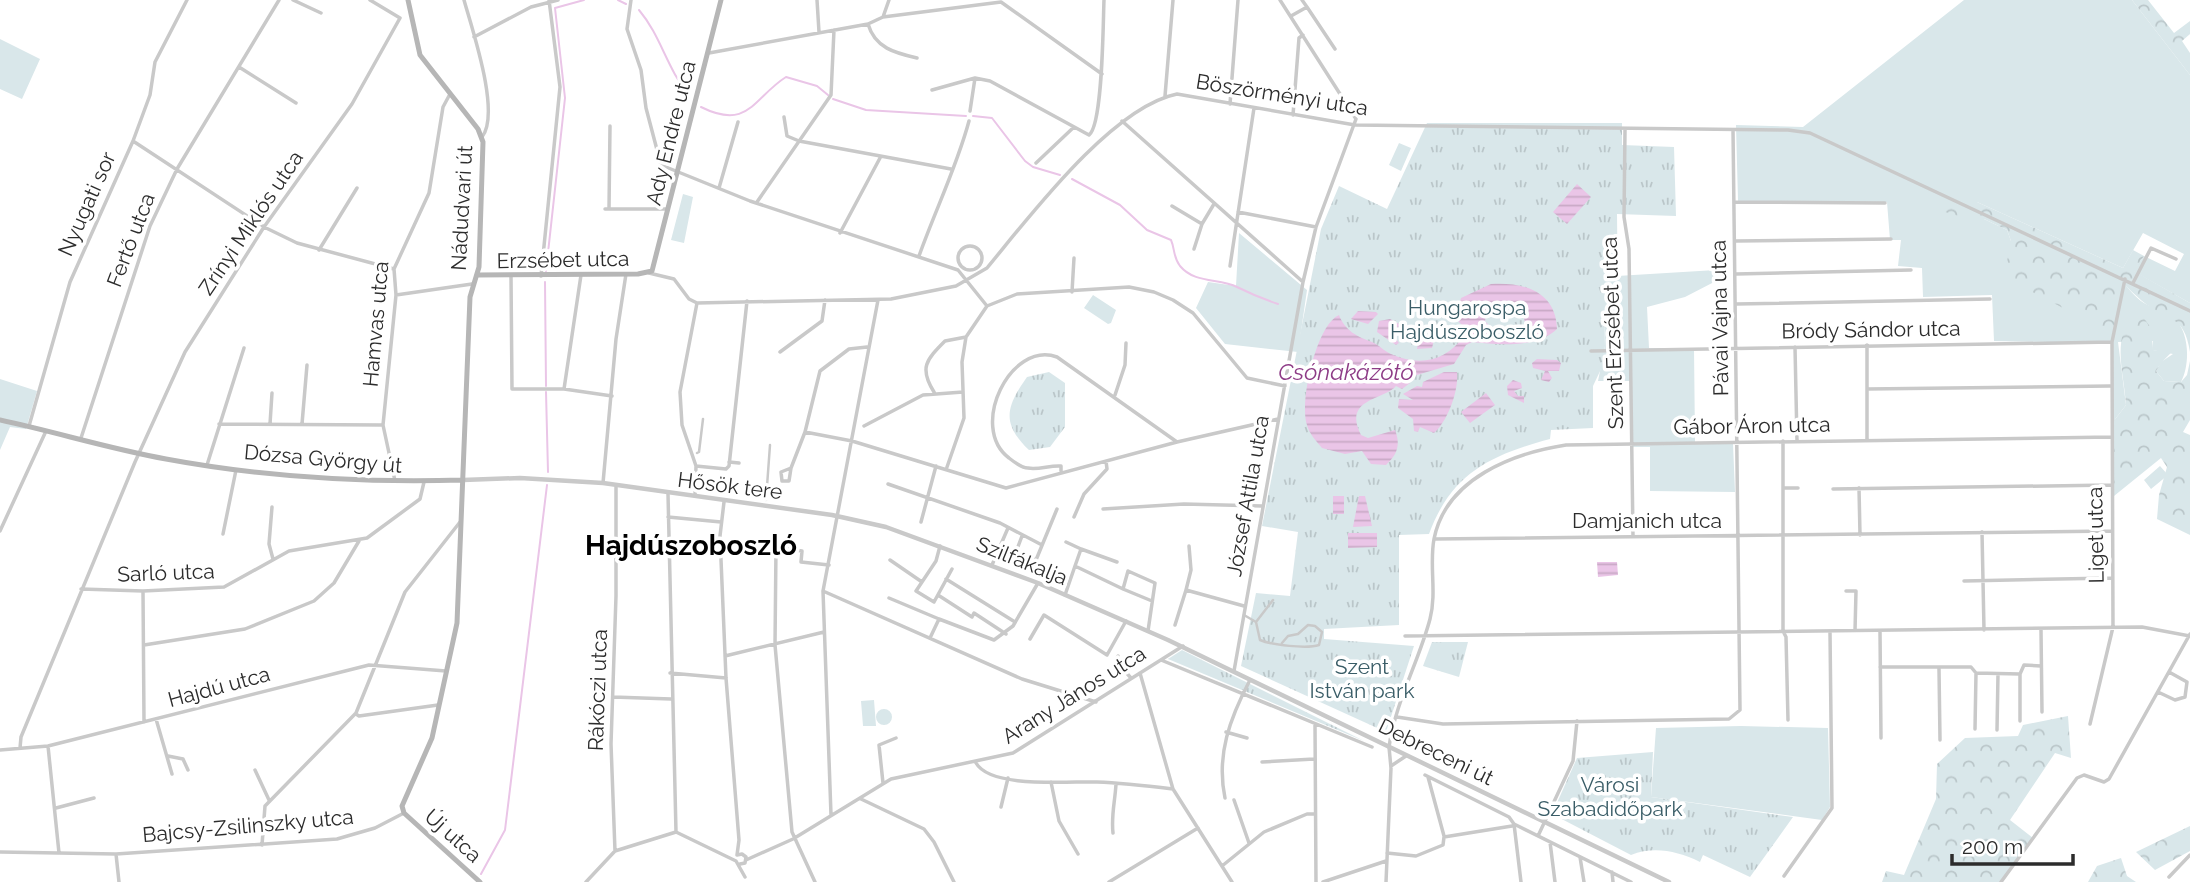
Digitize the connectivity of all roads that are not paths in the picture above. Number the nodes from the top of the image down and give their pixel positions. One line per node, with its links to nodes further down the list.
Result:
1 (187, 0): 56 (street, Nyugati sor)
2 (279, 0): 33 (street, Fertő utca)
3 (293, 0): 20 (street)
4 (370, 0): 24 (street)
5 (408, 0): 22 (main road, Nádudvari út)
6 (464, 0): 29 (street)
7 (558, 0): 17 (street)
8 (631, 0): 62 (street)
9 (721, 0): 31 (main road, Ady Endre utca)
10 (817, 0): 27 (street)
11 (889, 0): 23 (street)
12 (1104, 0): 34 (street)
13 (1173, 0): 38 (street)
14 (1238, 0): 40 (street)
15 (1280, 0): 21 (street)
16 (1302, 0): 19 (street)
17 (549, 1): 29 (street); 94 (street)
18 (1010, 3): 23 (street); 34 (street)
19 (1307, 7): 21 (street); 30 (street)
20 (321, 13)
21 (1291, 16): 28 (street)
22 (411, 17): 24 (street); 37 (main road, Nádudvari út)
23 (883, 17): 25 (street)
24 (400, 18): 74 (street, Zrínyi Miklós utca)
25 (868, 24): 26 (street); 32 (street)
26 (834, 30): 27 (street); 57 (street)
27 (819, 32): 31 (street)
28 (1303, 35): 43 (street); 48 (street)
29 (474, 37): 55 (street)
30 (1335, 49)
31 (707, 53): 62 (main road, Ady Endre utca)
32 (917, 58)
33 (239, 67): 39 (street); 60 (street, Fertő utca)
34 (1102, 74): 51 (street)
35 (975, 78): 36 (street); 42 (street); 50 (street)
36 (932, 90)
37 (450, 94): 55 (main road, Nádudvari út); 86 (street, Hamvas utca)
38 (1165, 96): 40 (street, Böszörményi utca); 46 (street, Böszörményi utca)
39 (296, 103)
40 (1230, 104): 41 (street, Böszörményi utca)
41 (1254, 108): 43 (street, Böszörményi utca); 71 (street)
42 (971, 111)
43 (1293, 114): 48 (street, Böszörményi utca)
44 (784, 117): 57 (street)
45 (969, 121): 61 (street)
46 (1122, 121): 54 (street, Böszörményi utca); 68 (street)
47 (738, 122): 64 (street)
48 (1355, 125): 52 (street, Böszörményi utca); 75 (street, József Attila utca)
49 (610, 126): 70 (street)
50 (1074, 127): 51 (street); 59 (street)
51 (1096, 127): 54 (street)
52 (1625, 130): 53 (street, Böszörményi utca); 118 (street, Szent Erzsébet utca)
53 (1733, 130): 66 (street, Pávai Vajna utca); 95 (street, Böszörményi utca)
54 (1106, 133): 96 (street, Böszörményi utca)
55 (482, 137): 91 (main road, Nádudvari út)
56 (133, 141): 60 (street); 138 (street, Nyugati sor)
57 (799, 141): 58 (street); 65 (street)
58 (880, 158): 61 (street); 76 (street)
59 (1036, 163)
60 (177, 169): 74 (street); 143 (street, Fertő utca)
61 (951, 169): 81 (street)
62 (676, 172): 64 (street); 70 (main road, Ady Endre utca)
63 (357, 188): 80 (street)
64 (719, 188): 65 (street)
65 (757, 202): 76 (street)
66 (1734, 202): 67 (street); 78 (street, Pávai Vajna utca)
67 (1885, 203)
68 (1214, 204): 72 (street); 73 (street)
69 (1172, 205): 72 (street)
70 (668, 209): 88 (main road, Ady Endre utca)
71 (1238, 212): 73 (street); 75 (street)
72 (1202, 224): 79 (street)
73 (1236, 224): 84 (street); 97 (street)
74 (264, 227): 80 (street); 152 (street, Zrínyi Miklós utca)
75 (1316, 227): 97 (street, József Attila utca)
76 (840, 233): 81 (street)
77 (1891, 239): 78 (street)
78 (1735, 241): 90 (street, Pávai Vajna utca)
79 (1194, 249)
80 (319, 250): 86 (street)
81 (919, 256): 85 (street)
82 (1074, 258): 100 (street)
83 (2176, 259): 98 (street)
84 (1230, 266)
85 (959, 268): 85 (street); 96 (street)
86 (394, 269): 101 (street, Hamvas utca)
87 (1911, 270): 90 (street)
88 (649, 273): 89 (main road, Erzsébet utca); 106 (street)
89 (626, 274): 92 (main road, Erzsébet utca); 130 (street)
90 (1735, 274): 107 (street, Pávai Vajna utca)
91 (477, 275): 93 (main road, Erzsébet utca); 99 (main road, Nádudvari út)
92 (581, 275): 94 (main road, Erzsébet utca); 124 (street)
93 (511, 276): 94 (main road, Erzsébet utca); 124 (street)
94 (541, 276)
95 (2125, 279): 98 (street, Böszörményi utca); 111 (street, Liget utca)
96 (968, 281): 104 (street); 108 (street)
97 (1303, 282): 122 (street, József Attila utca)
98 (2133, 283): 109 (street, Böszörményi utca)
99 (472, 284): 101 (street); 164 (main road, Nádudvari út)
100 (1072, 292): 108 (street); 122 (street)
101 (396, 295): 137 (street, Hamvas utca)
102 (1990, 299): 107 (street)
103 (825, 300): 104 (street); 105 (street); 120 (street)
104 (878, 300): 114 (street)
105 (747, 301): 106 (street); 154 (street)
106 (698, 303): 158 (street)
107 (1736, 304): 115 (street, Pávai Vajna utca)
108 (987, 306): 110 (street)
109 (2190, 311)
110 (966, 337): 126 (street); 127 (street)
111 (2112, 342): 113 (street, Bródy Sándor utca); 123 (street, Liget utca)
112 (1126, 344): 129 (street)
113 (1867, 345): 116 (street, Bródy Sándor utca); 125 (street)
114 (867, 347): 141 (street); 145 (street)
115 (1738, 347): 116 (street, Bródy Sándor utca); 118 (street, Bródy Sándor utca); 149 (street, Pávai Vajna utca)
116 (1795, 347): 147 (street)
117 (244, 348): 134 (street)
118 (1631, 348): 119 (street, Bródy Sándor utca); 150 (street, Szent Erzsébet utca)
119 (1591, 351)
120 (780, 352)
121 (307, 365): 136 (street)
122 (1285, 386): 132 (street, József Attila utca)
123 (2110, 386): 125 (street); 142 (street, Liget utca)
124 (564, 389): 130 (street)
125 (1867, 389): 144 (street)
126 (964, 391): 127 (street); 160 (street)
127 (934, 392): 139 (street)
128 (272, 393): 135 (street)
129 (1115, 395): 148 (street); 163 (street)
130 (611, 396): 167 (street)
131 (703, 419): 153 (street)
132 (1279, 419): 148 (street); 180 (street, József Attila utca)
133 (0, 421): 138 (main road, Dózsa György út)
134 (219, 424): 135 (street); 157 (street)
135 (270, 424): 136 (street)
136 (302, 424): 137 (street)
137 (383, 425): 166 (street, Hamvas utca)
138 (29, 426): 140 (main road, Dózsa György út)
139 (864, 426)
140 (47, 430): 143 (main road, Dózsa György út); 191 (street)
141 (805, 432): 145 (street); 162 (street)
142 (2111, 437): 144 (street, Gábor Áron utca); 169 (street, Liget utca)
143 (81, 438): 152 (main road, Dózsa György út)
144 (1867, 439): 147 (street, Gábor Áron utca)
145 (852, 441): 159 (street); 184 (street)
146 (1783, 441): 147 (street, Gábor Áron utca); 149 (street, Gábor Áron utca); 171 (street)
147 (1797, 441)
148 (1177, 442): 155 (street)
149 (1738, 442): 150 (street, Gábor Áron utca); 199 (street, Pávai Vajna utca)
150 (1633, 443): 197 (street, Szent Erzsébet utca); 200 (street, Gábor Áron utca)
151 (770, 445): 178 (street)
152 (141, 453): 157 (main road, Dózsa György út); 222 (street, Zrínyi Miklós utca)
153 (697, 453)
154 (729, 461): 156 (street); 158 (street)
155 (1107, 461): 163 (street); 186 (street)
156 (739, 463)
157 (207, 465): 161 (main road, Dózsa György út)
158 (696, 466): 177 (street)
159 (936, 466): 160 (street); 176 (street)
160 (947, 467): 163 (street)
161 (236, 468): 166 (main road, Dózsa György út); 194 (street)
162 (791, 468)
163 (1061, 471)
164 (463, 480): 165 (main road, Dózsa György út); 167 (street, Dózsa György út); 187 (main road)
165 (424, 482): 166 (main road, Dózsa György út); 201 (street, Sarló utca)
166 (396, 483)
167 (603, 483): 170 (street, Dózsa György út)
168 (888, 484): 176 (street)
169 (2111, 485): 173 (street); 192 (street, Liget utca)
170 (617, 487): 175 (street, Hősök tere); 283 (street, Rákóczi utca)
171 (1783, 488): 172 (street); 198 (street)
172 (1798, 488)
173 (1859, 488): 174 (street); 195 (street)
174 (1833, 489)
175 (668, 494): 177 (street, Hősök tere); 185 (street)
176 (927, 496): 189 (street); 190 (street)
177 (695, 498): 179 (street, Hősök tere)
178 (766, 500)
179 (724, 502): 184 (street, Hősök tere); 188 (street)
180 (1262, 506): 183 (street); 233 (street, József Attila utca)
181 (272, 507): 209 (street)
182 (1057, 509): 204 (street)
183 (1103, 509)
184 (839, 516): 205 (street, Szilfákalja); 212 (street)
185 (668, 517): 188 (street, Hősök tere); 273 (street)
186 (1074, 517)
187 (460, 522): 266 (street); 270 (main road)
188 (721, 522): 263 (street)
189 (921, 522)
190 (1008, 528): 196 (street); 213 (street)
191 (0, 531)
192 (2112, 531): 193 (street, Damjanich utca); 216 (street, Liget utca)
193 (1982, 532): 195 (street, Damjanich utca); 218 (street)
194 (223, 534)
195 (1860, 535): 198 (street, Damjanich utca)
196 (1022, 536): 204 (street); 204 (street)
197 (1633, 536): 199 (street, Damjanich utca); 200 (street, Damjanich utca)
198 (1783, 536): 199 (street, Damjanich utca); 244 (street)
199 (1738, 537): 247 (street, Pávai Vajna utca)
200 (1434, 539): 254 (street)
201 (359, 541): 209 (street, Sarló utca); 258 (street)
202 (1066, 542): 208 (street)
203 (754, 544): 207 (street)
204 (1042, 545)
205 (940, 546): 213 (street, Szilfákalja); 220 (street)
206 (1189, 546): 225 (street)
207 (776, 547): 212 (street); 259 (street)
208 (1081, 549): 211 (street); 214 (street)
209 (273, 559): 226 (street, Sarló utca)
210 (890, 560): 220 (street)
211 (1117, 562)
212 (829, 565): 224 (street)
213 (992, 565): 221 (street, Szilfákalja)
214 (1075, 566): 223 (street); 229 (street)
215 (953, 569): 217 (street)
216 (2112, 578): 218 (street); 240 (street, Liget utca)
217 (946, 579): 228 (street); 237 (street)
218 (1982, 580): 219 (street); 241 (street)
219 (1964, 581)
220 (922, 582): 228 (street)
221 (1038, 583): 229 (street, Szilfákalja); 237 (street)
222 (82, 589): 226 (street, Sarló utca); 309 (street, Zrínyi Miklós utca)
223 (1123, 589): 232 (street); 232 (street)
224 (823, 590): 246 (street); 255 (street)
225 (1186, 590): 233 (street); 239 (street)
226 (143, 591): 258 (street)
227 (1846, 591): 249 (street)
228 (938, 595): 250 (street)
229 (1065, 595): 236 (street, Szilfákalja)
230 (889, 598): 235 (street)
231 (1273, 600): 238 (street)
232 (1152, 601): 243 (street)
233 (1244, 606): 234 (street, József Attila utca)
234 (1243, 615): 238 (street); 271 (street, József Attila utca)
235 (939, 619): 250 (street); 255 (street)
236 (1126, 621): 243 (street, Szilfákalja); 256 (street)
237 (1015, 622): 250 (street)
238 (1256, 622): 257 (street)
239 (1175, 625)
240 (2113, 627): 242 (street); 252 (street); 296 (street, Liget utca)
241 (1984, 630): 242 (street); 245 (street)
242 (2041, 630): 267 (street)
243 (1147, 631): 261 (street, Szilfákalja)
244 (1783, 631): 247 (street); 248 (street); 292 (street)
245 (1880, 631): 249 (street); 268 (street)
246 (824, 632): 259 (street); 334 (street)
247 (1740, 632): 254 (street); 291 (street, Pávai Vajna utca)
248 (1830, 632): 249 (street); 358 (street)
249 (1855, 632)
250 (1006, 634)
251 (1298, 634): 257 (street); 260 (street); 260 (street)
252 (2190, 635): 272 (street)
253 (1405, 636): 254 (street)
254 (1425, 637): 289 (street)
255 (930, 638): 285 (street)
256 (1030, 639)
257 (1282, 643): 260 (street)
258 (144, 645): 293 (street)
259 (775, 645): 263 (street); 342 (street)
260 (1301, 645)
261 (1183, 646): 262 (street, Szilfákalja); 265 (street, Arany János utca)
262 (1189, 650): 271 (street, Debreceni út)
263 (725, 656): 278 (street)
264 (1118, 656): 279 (street)
265 (1161, 660): 274 (street, Arany János utca); 282 (street)
266 (376, 664): 270 (street, Hajdú utca); 288 (street); 290 (street, Hajdú utca)
267 (2041, 666): 277 (street); 287 (street)
268 (1881, 667): 269 (street); 303 (street)
269 (1939, 668): 275 (street); 304 (street)
270 (447, 671): 286 (main road)
271 (1234, 671): 280 (street, Debreceni út)
272 (2169, 672): 281 (street); 281 (street)
273 (670, 673): 278 (street); 284 (street)
274 (1140, 673): 279 (street, Arany János utca); 324 (street)
275 (1976, 673): 276 (street); 297 (street)
276 (1998, 674): 277 (street); 298 (street)
277 (2020, 674): 294 (street)
278 (726, 678): 354 (street)
279 (1131, 678): 285 (street, Arany János utca)
280 (1250, 679): 282 (street); 305 (street, Debreceni út)
281 (2158, 692): 377 (street)
282 (1242, 695): 295 (street); 299 (street)
283 (612, 697): 284 (street); 346 (street, Rákóczi utca)
284 (671, 699): 338 (street)
285 (1096, 702): 315 (street, Arany János utca)
286 (440, 705): 288 (street); 332 (main road)
287 (2042, 712)
288 (356, 713): 328 (street)
289 (1397, 717): 291 (street); 300 (street)
290 (156, 719): 293 (street, Hajdú utca); 312 (street)
291 (1577, 720): 335 (street)
292 (1788, 720)
293 (144, 722): 306 (street, Hajdú utca)
294 (2020, 722)
295 (1315, 724): 307 (street); 313 (street)
296 (2090, 724)
297 (1975, 729)
298 (1997, 730)
299 (1226, 732): 302 (street); 326 (street)
300 (1391, 733): 305 (street); 308 (street)
301 (896, 738): 322 (street)
302 (1247, 738)
303 (1881, 738)
304 (1940, 740)
305 (1377, 741): 308 (street, Debreceni út)
306 (48, 746): 309 (street, Hajdú utca); 331 (street)
307 (1372, 747)
308 (1389, 747): 311 (street, Debreceni út); 316 (street)
309 (20, 748): 310 (street, Hajdú utca)
310 (0, 750)
311 (1406, 756): 316 (street); 335 (street, Debreceni út)
312 (167, 757): 317 (street); 319 (street)
313 (1314, 759): 314 (street); 333 (street)
314 (1262, 762)
315 (976, 763): 320 (street); 322 (street, Arany János utca)
316 (1391, 768): 349 (street)
317 (188, 770)
318 (255, 770): 328 (street)
319 (172, 774)
320 (1008, 778): 321 (street); 330 (street)
321 (1051, 782): 323 (street); 351 (street)
322 (883, 783): 327 (street, Arany János utca)
323 (1116, 784): 324 (street); 339 (street)
324 (1174, 789): 337 (street)
325 (94, 798): 331 (street)
326 (1225, 798)
327 (861, 799): 334 (street, Arany János utca); 365 (street)
328 (269, 800): 345 (street)
329 (1234, 800): 344 (street)
330 (1001, 807)
331 (56, 808): 348 (street)
332 (404, 813): 345 (street, Bajcsy-Zsilinszky utca); 362 (main road, Új utca)
333 (1314, 814): 344 (street); 368 (street)
334 (831, 815): 342 (street, Arany János utca)
335 (1545, 821): 340 (street); 376 (street, Debreceni út)
336 (1513, 825): 340 (street); 341 (street); 341 (street); 371 (street)
337 (1199, 828): 356 (street); 366 (street)
338 (676, 832): 346 (street); 354 (street, Arany János utca)
339 (1113, 833)
340 (1538, 836): 343 (street)
341 (1444, 837): 349 (street)
342 (793, 839): 354 (street, Arany János utca); 364 (street)
343 (1550, 842): 353 (street); 372 (street)
344 (1249, 843): 356 (street)
345 (262, 845): 350 (street, Bajcsy-Zsilinszky utca)
346 (615, 851): 363 (street)
347 (0, 852): 348 (street, Bajcsy-Zsilinszky utca)
348 (59, 853): 350 (street, Bajcsy-Zsilinszky utca)
349 (1387, 853): 355 (street)
350 (116, 854): 361 (street)
351 (1078, 854)
352 (2190, 855): 359 (street)
353 (1580, 857): 357 (street); 373 (street)
354 (741, 859): 360 (street)
355 (1386, 862): 369 (street); 370 (street)
356 (1222, 866): 367 (street)
357 (1612, 873): 374 (street); 375 (street)
358 (1784, 876)
359 (2169, 877)
360 (746, 879)
361 (118, 882)
362 (480, 882)
363 (586, 882)
364 (815, 882)
365 (954, 882)
366 (1109, 882)
367 (1232, 882)
368 (1316, 882)
369 (1323, 882)
370 (1386, 882)
371 (1521, 882)
372 (1555, 882)
373 (1584, 882)
374 (1613, 882)
375 (1631, 882)
376 (1669, 882)
377 (2001, 882)

